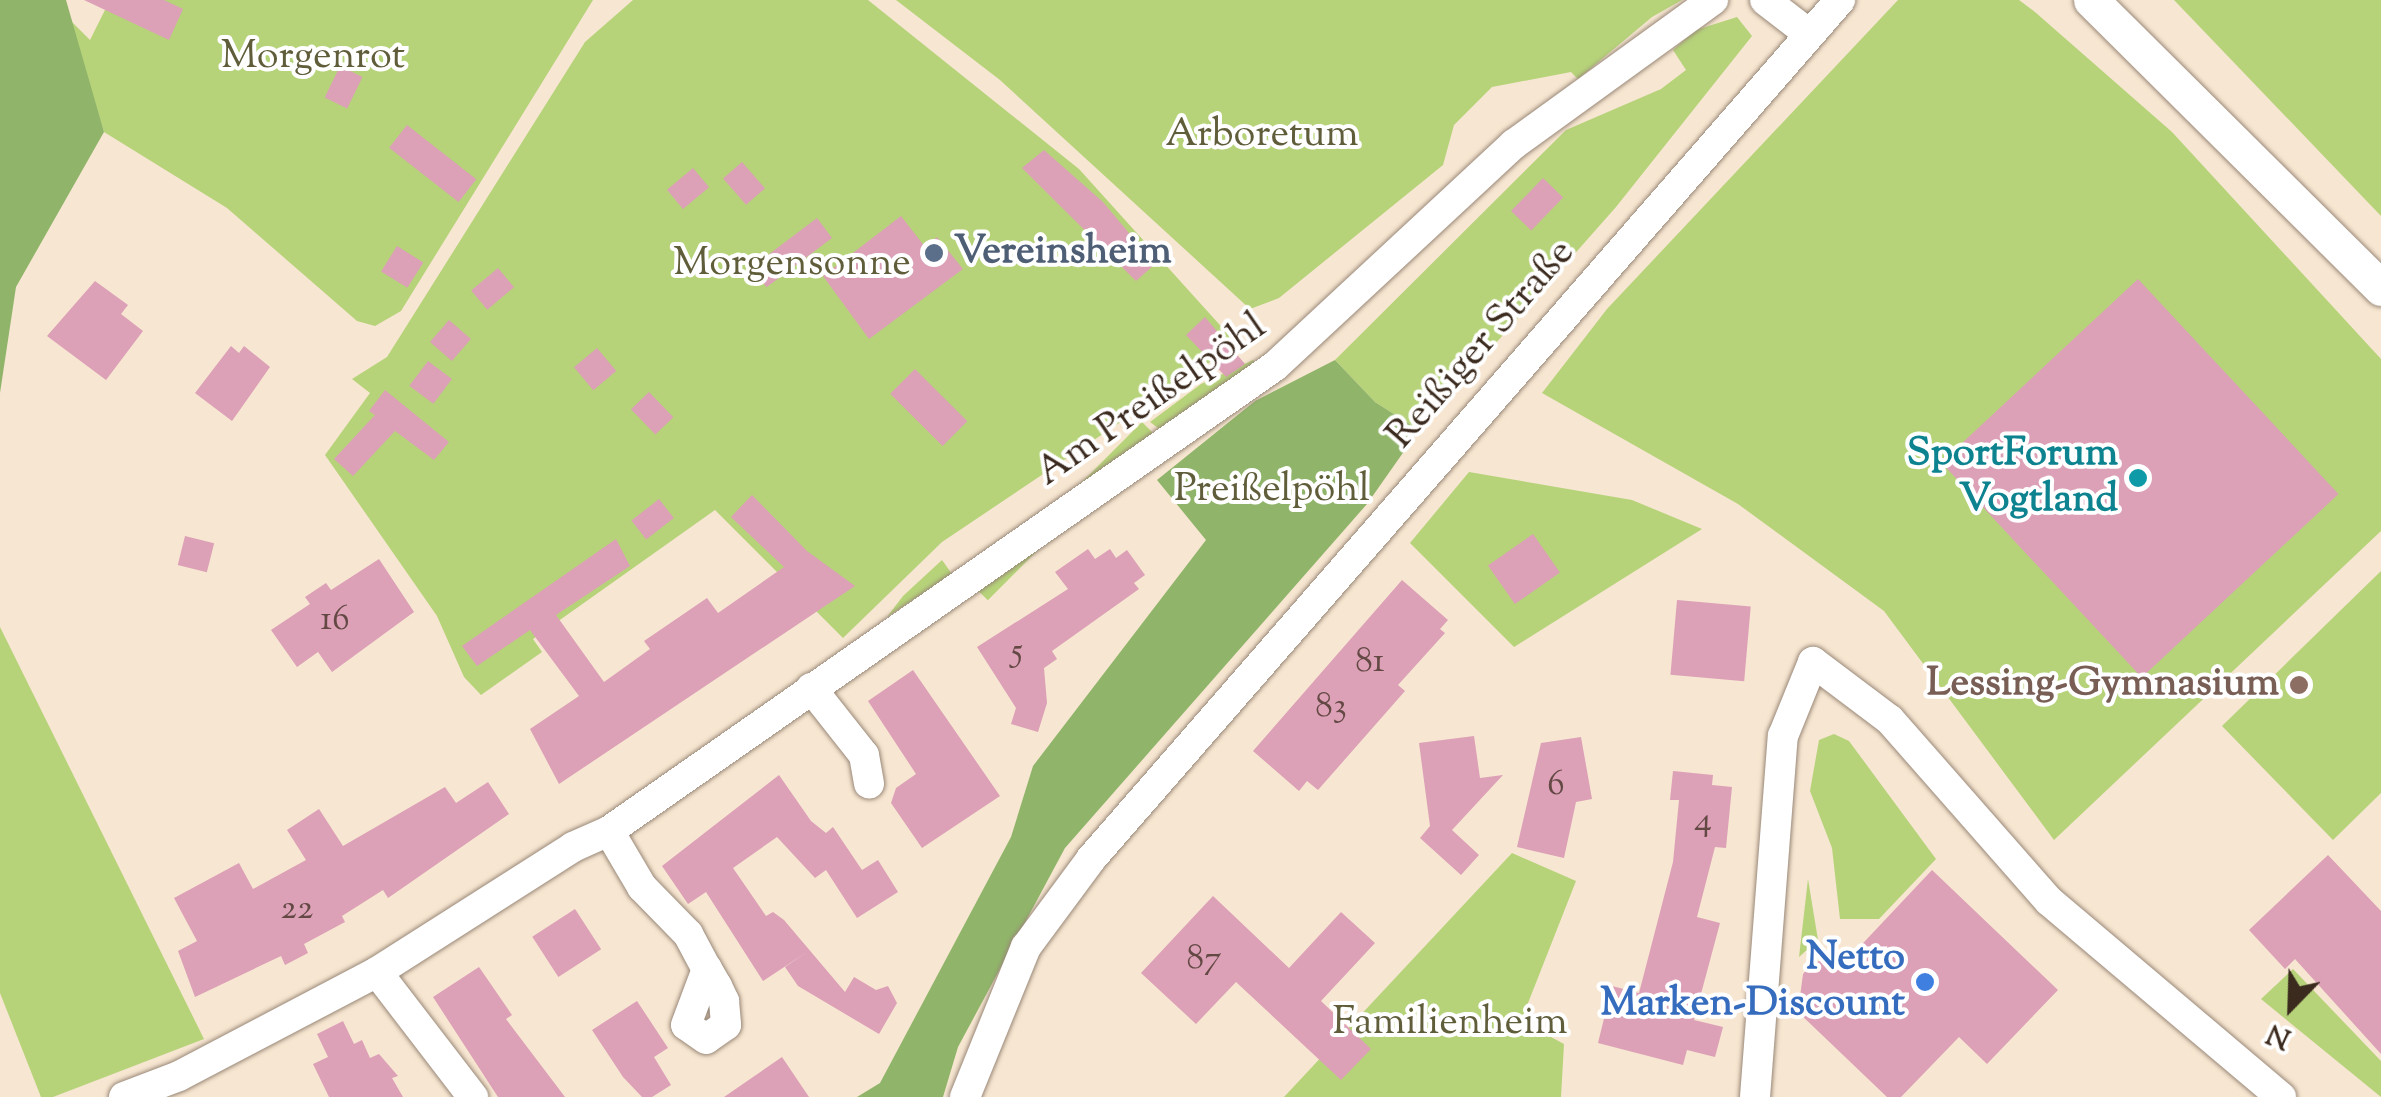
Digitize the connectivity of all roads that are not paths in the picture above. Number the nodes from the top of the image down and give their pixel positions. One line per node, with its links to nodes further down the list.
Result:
1 (1712, 0): 7 (street, Am Preißelpöhl)
2 (1765, 0): 5 (street)
3 (1840, 0): 5 (street, Reißiger Straße)
4 (2091, 0): 6 (street)
5 (1809, 34): 14 (street, Reißiger Straße)
6 (2381, 288)
7 (811, 688): 8 (street); 9 (street, Am Preißelpöhl)
8 (869, 784)
9 (609, 831): 10 (street); 11 (street, Am Preißelpöhl)
10 (708, 969)
11 (377, 972): 12 (street, Am Preißelpöhl); 13 (street)
12 (124, 1097)
13 (473, 1097)
14 (965, 1097)
15 (1754, 1097): 16 (street)
16 (2281, 1097)

